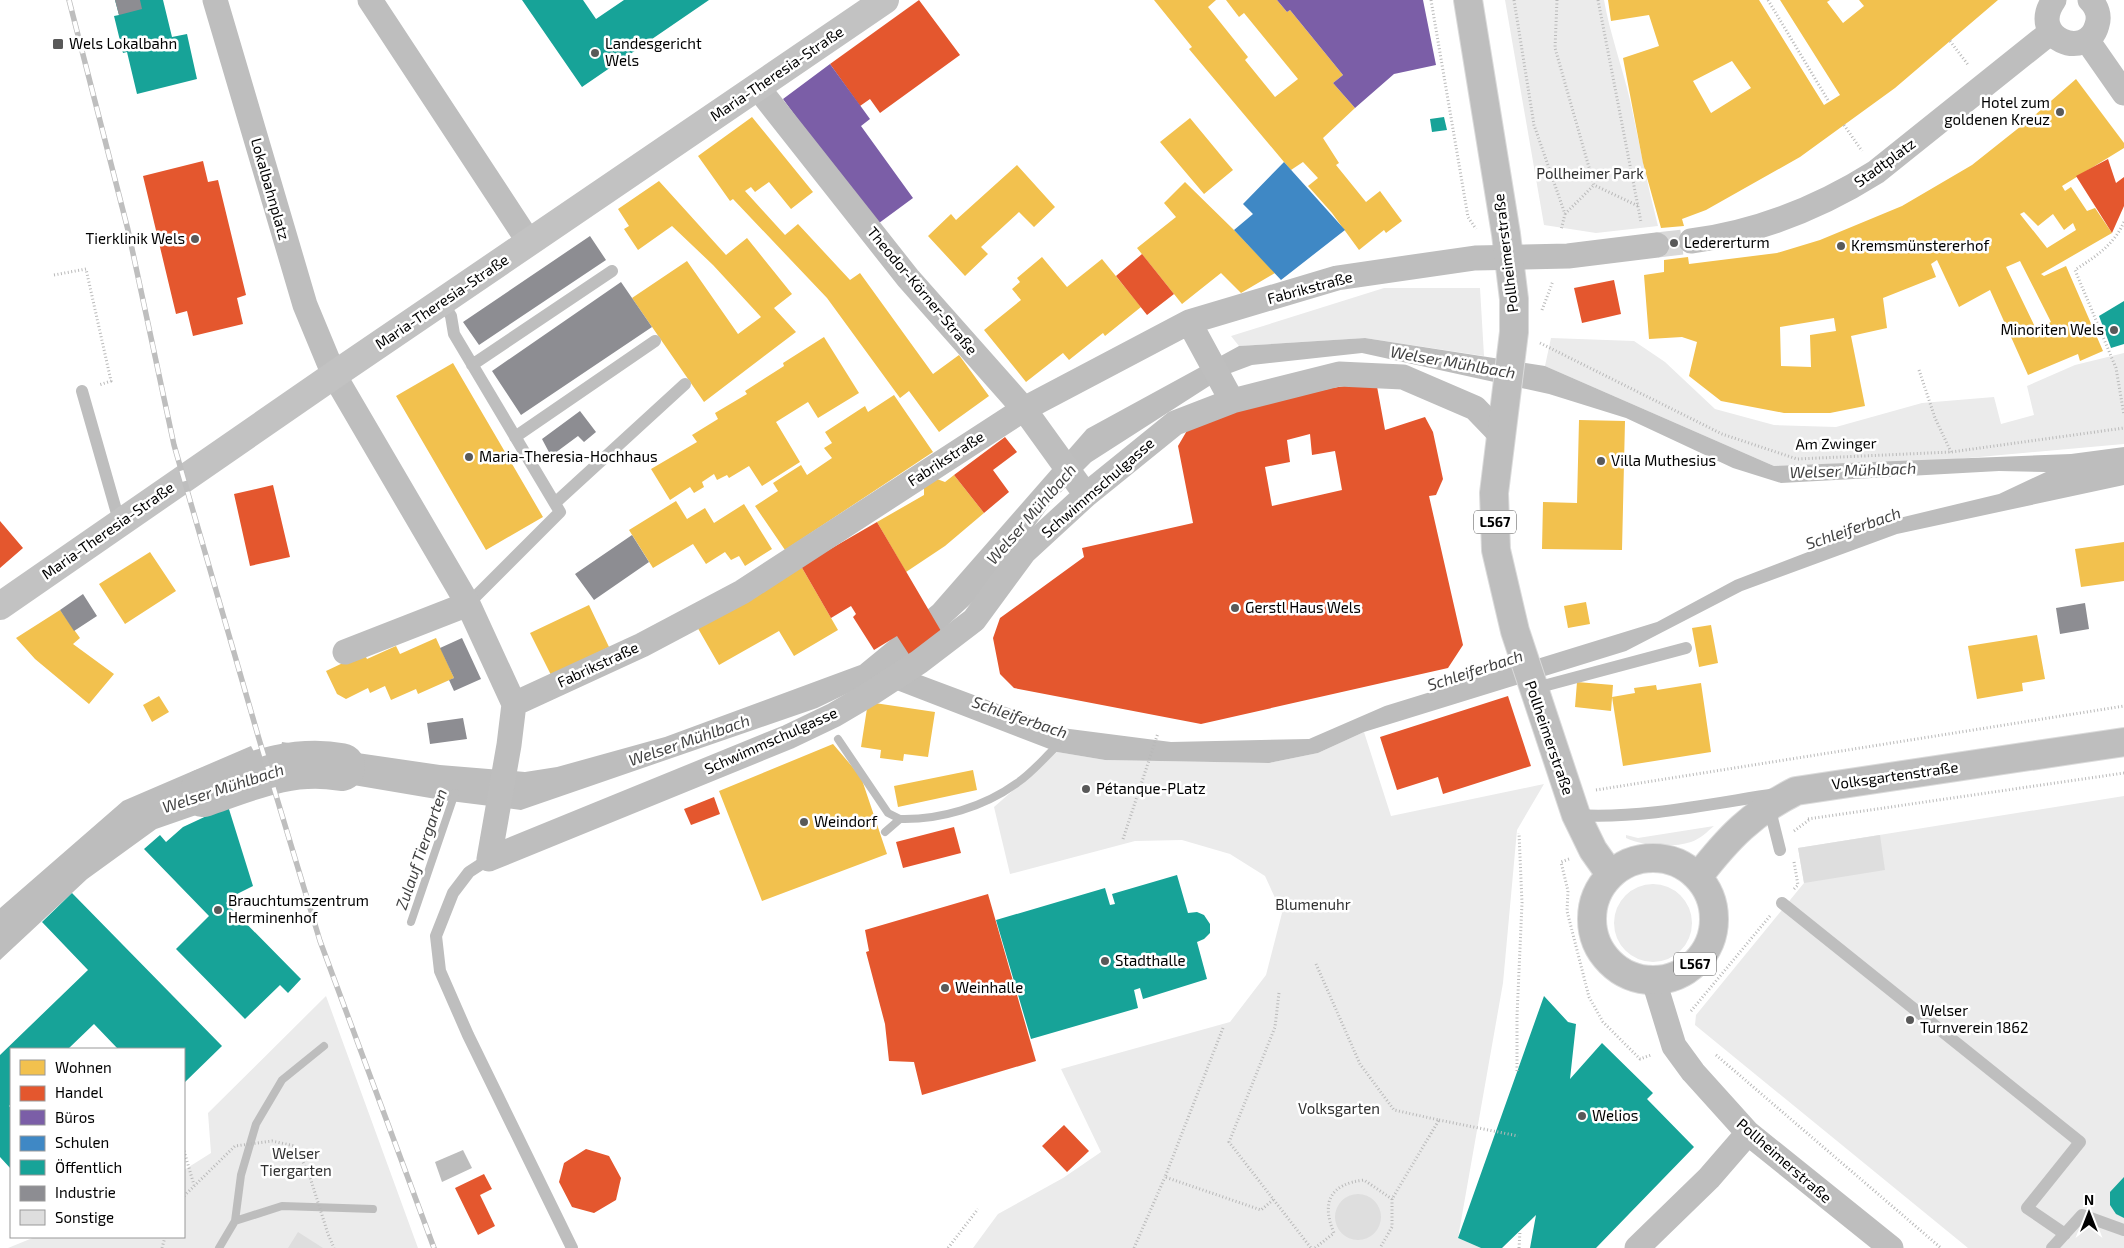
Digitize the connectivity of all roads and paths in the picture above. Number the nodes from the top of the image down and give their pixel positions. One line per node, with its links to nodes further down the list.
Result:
1 (215, 0): 36 (street, Lokalbahnplatz)
2 (370, 0): 23 (street)
3 (885, 0): 14 (main road, Maria-Theresia-Straße)
4 (1431, 0): 21 (path)
5 (1468, 0): 26 (main road, Pollheimerstraße / L567)
6 (1514, 0): 19 (path)
7 (1557, 0): 17 (path)
8 (1598, 0): 18 (path)
9 (1768, 0): 16 (path)
10 (2054, 0): 12 (street)
11 (2095, 1): 13 (street)
12 (2051, 32): 13 (street); 22 (street, Stadtplatz)
13 (2087, 40): 15 (street)
14 (758, 88): 23 (main road, Maria-Theresia-Straße); 40 (street, Theodor-Körner-Straße)
15 (2124, 93)
16 (1829, 102)
17 (1594, 185): 18 (path); 19 (path)
18 (1638, 206): 24 (path)
19 (1565, 214): 25 (path)
20 (2124, 222): 41 (path)
21 (1477, 230)
22 (1691, 241)
23 (529, 242): 29 (main road, Maria-Theresia-Straße)
24 (1652, 246): 25 (street)
25 (1558, 247): 26 (street); 30 (path)
26 (1509, 257): 31 (street, Fabrikstraße); 33 (main road, Pollheimerstraße / L567)
27 (612, 271): 34 (lane)
28 (54, 275): 39 (path)
29 (442, 301): 34 (lane); 36 (main road, Maria-Theresia-Straße)
30 (1539, 318)
31 (1194, 330): 38 (street); 40 (street, Fabrikstraße)
32 (656, 341): 44 (lane)
33 (1513, 341): 43 (main road, Pollheimerstraße / L567); 45 (path, Am Zwinger)
34 (472, 365): 44 (lane)
35 (1919, 370): 45 (path)
36 (334, 375): 48 (main road, Maria-Theresia-Straße); 49 (street)
37 (685, 384): 47 (lane)
38 (1227, 390): 43 (street, Schwimmschulgasse); 46 (street, Schwimmschulgasse)
39 (82, 391): 48 (lane)
40 (1024, 409): 46 (street, Theodor-Körner-Straße); 54 (street, Fabrikstraße)
41 (2124, 415)
42 (2124, 428): 45 (path, Am Zwinger)
43 (1500, 434): 53 (main road, Pollheimerstraße / L567)
44 (515, 437): 47 (lane)
45 (1951, 452)
46 (1083, 489): 68 (street, Schwimmschulgasse)
47 (555, 503): 49 (lane)
48 (120, 524): 50 (main road, Maria-Theresia-Straße)
49 (468, 604): 52 (street); 54 (street)
50 (0, 606)
51 (1686, 648): 53 (lane)
52 (345, 652)
53 (1531, 684): 61 (main road, Pollheimerstraße / L567)
54 (514, 704): 68 (street)
55 (2124, 706): 58 (path)
56 (1158, 733): 65 (path)
57 (2124, 742): 59 (main road, Volksgartenstraße)
58 (1595, 790)
59 (1796, 791): 60 (main road, Volksgartenstraße); 61 (lane)
60 (1769, 804): 67 (lane); 71 (main road, Volksgartenstraße)
61 (1576, 815): 66 (main road, Pollheimerstraße / L567)
62 (1809, 820): 64 (path)
63 (1519, 833): 80 (path)
64 (1790, 834)
65 (1123, 839)
66 (1593, 850): 70 (main road, Pollheimerstraße / L567); 78 (path)
67 (1780, 850)
68 (489, 859): 95 (lane)
69 (1794, 860): 72 (path)
70 (1610, 874): 71 (main road, L567); 74 (main road, L567)
71 (1698, 877): 74 (main road, L567)
72 (1782, 903): 76 (path); 93 (lane)
73 (1316, 964): 81 (path)
74 (1654, 981): 78 (street, Pollheimerstraße)
75 (1279, 993): 88 (path)
76 (1690, 1019)
77 (1223, 1028): 85 (path)
78 (1674, 1046): 82 (street, Pollheimerstraße)
79 (1713, 1054): 104 (path)
80 (1518, 1071)
81 (1439, 1120): 83 (path); 89 (path)
82 (1748, 1133): 102 (street); 103 (street, Pollheimerstraße)
83 (1518, 1136)
84 (185, 1154): 86 (path)
85 (1164, 1177): 88 (path); 97 (path)
86 (194, 1186): 87 (path); 94 (path)
87 (185, 1195)
88 (1274, 1199): 98 (path)
89 (1392, 1199): 99 (path); 100 (path)
90 (978, 1208): 96 (path)
91 (2124, 1230): 93 (lane)
92 (1520, 1231): 101 (path)
93 (2065, 1234): 105 (lane)
94 (334, 1248)
95 (572, 1248)
96 (948, 1248)
97 (1134, 1248)
98 (1311, 1248)
99 (1315, 1248)
100 (1380, 1248)
101 (1519, 1248)
102 (1637, 1248)
103 (1890, 1248)
104 (1942, 1248)
105 (2052, 1248)

